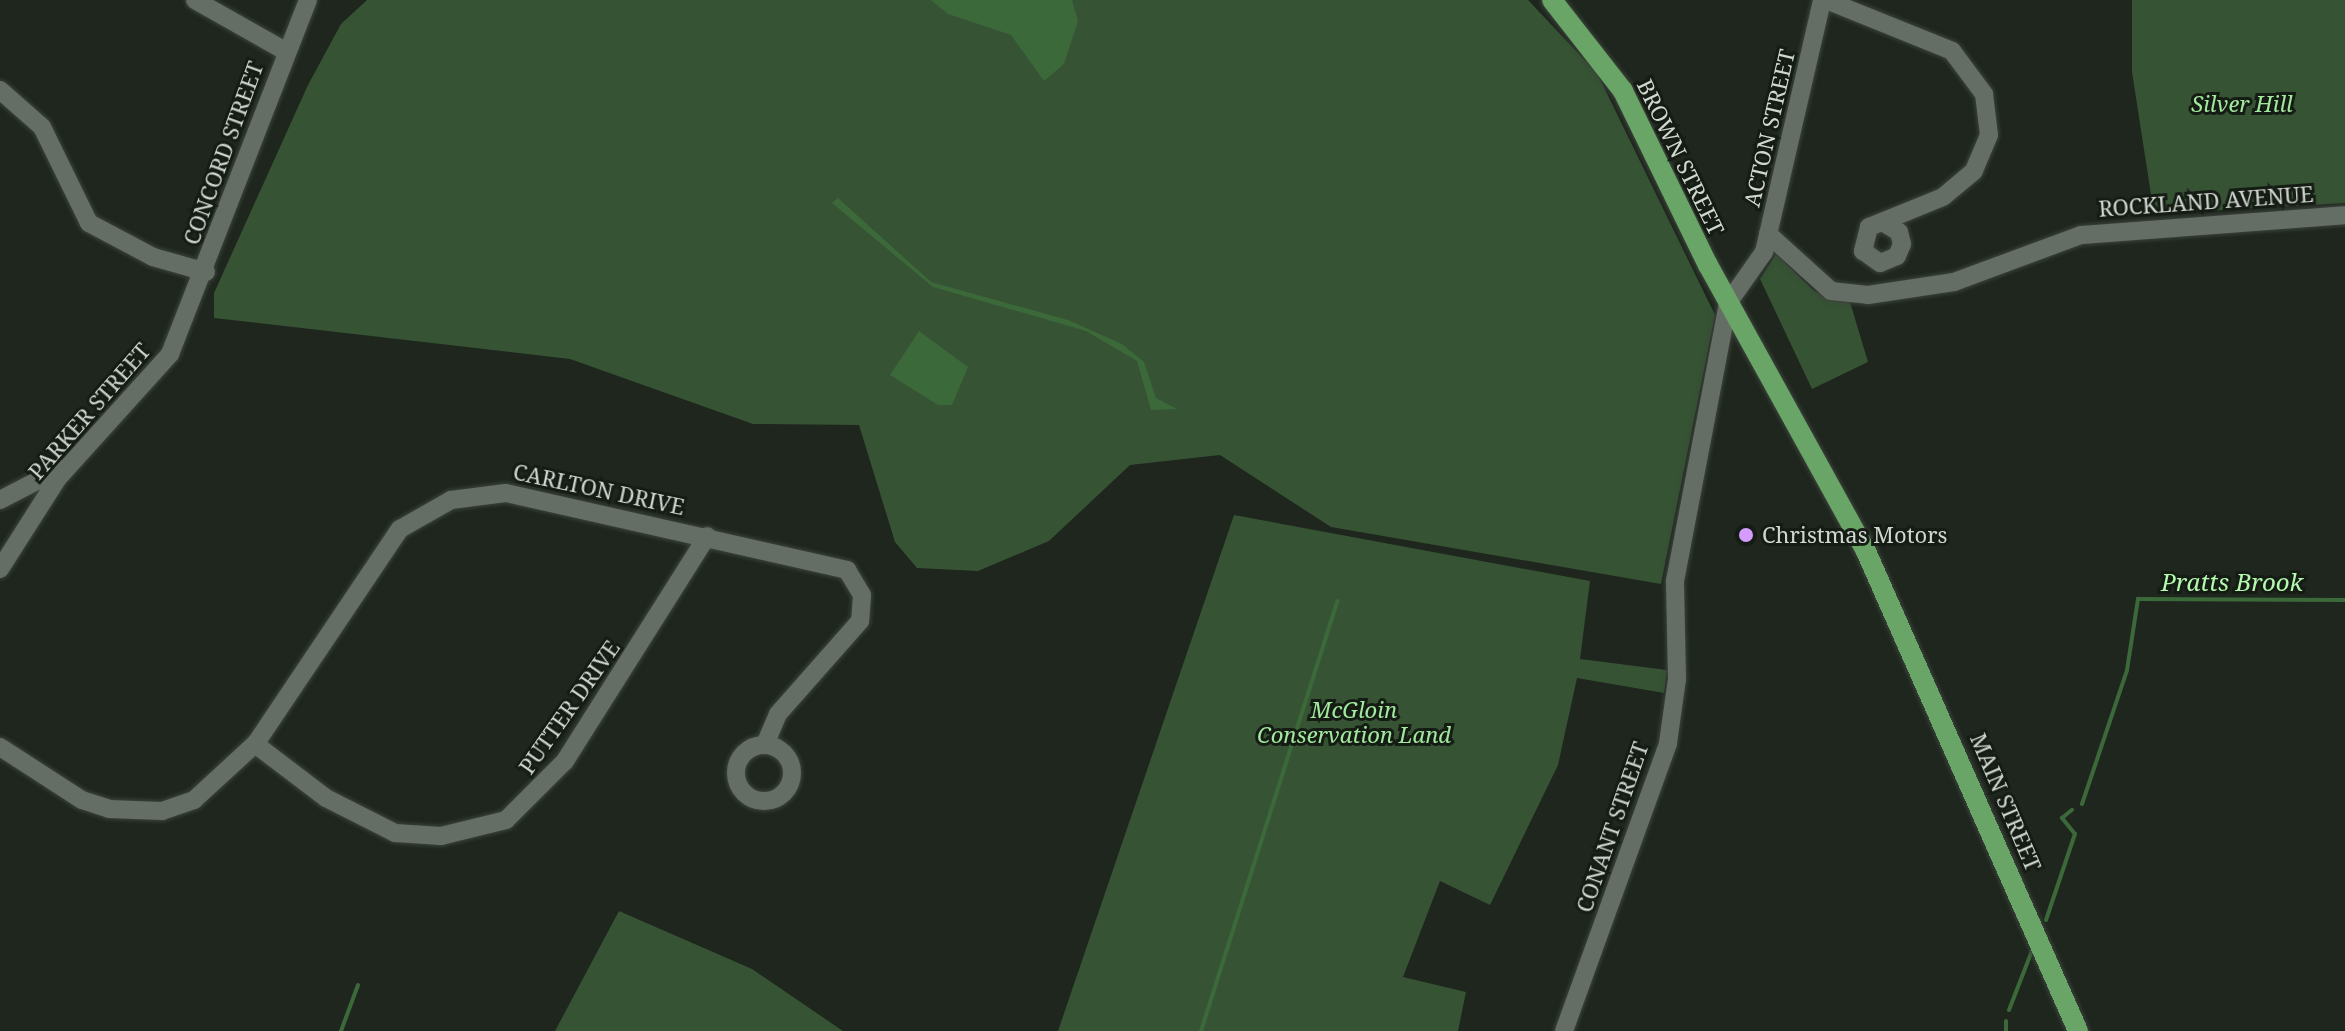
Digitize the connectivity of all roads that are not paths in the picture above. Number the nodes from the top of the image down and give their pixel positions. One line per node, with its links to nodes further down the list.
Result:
1 (195, 0): 5 (street)
2 (308, 0): 5 (street, CONCORD STREET)
3 (1552, 0): 11 (main road, BROWN STREET)
4 (1824, 0): 8 (street); 9 (street, ACTON STREET)
5 (285, 51): 10 (street, CONCORD STREET)
6 (0, 90): 10 (street)
7 (2345, 215): 9 (street, ROCKLAND AVENUE)
8 (1884, 223)
9 (1768, 234): 11 (street, ACTON STREET)
10 (206, 272): 12 (street, CONCORD STREET)
11 (1728, 303): 17 (main road, BROWN STREET); 21 (street, CONANT STREET)
12 (186, 322): 13 (street, PARKER STREET)
13 (76, 458): 14 (street); 16 (street, PARKER STREET)
14 (0, 500)
15 (707, 536): 18 (street, CARLTON DRIVE); 18 (street, PUTTER DRIVE); 19 (street, CARLTON DRIVE)
16 (0, 569)
17 (1888, 593): 22 (main road, MAIN STREET)
18 (255, 744): 20 (street, CARLTON DRIVE)
19 (765, 744)
20 (0, 747)
21 (1564, 1031)
22 (2078, 1031)

